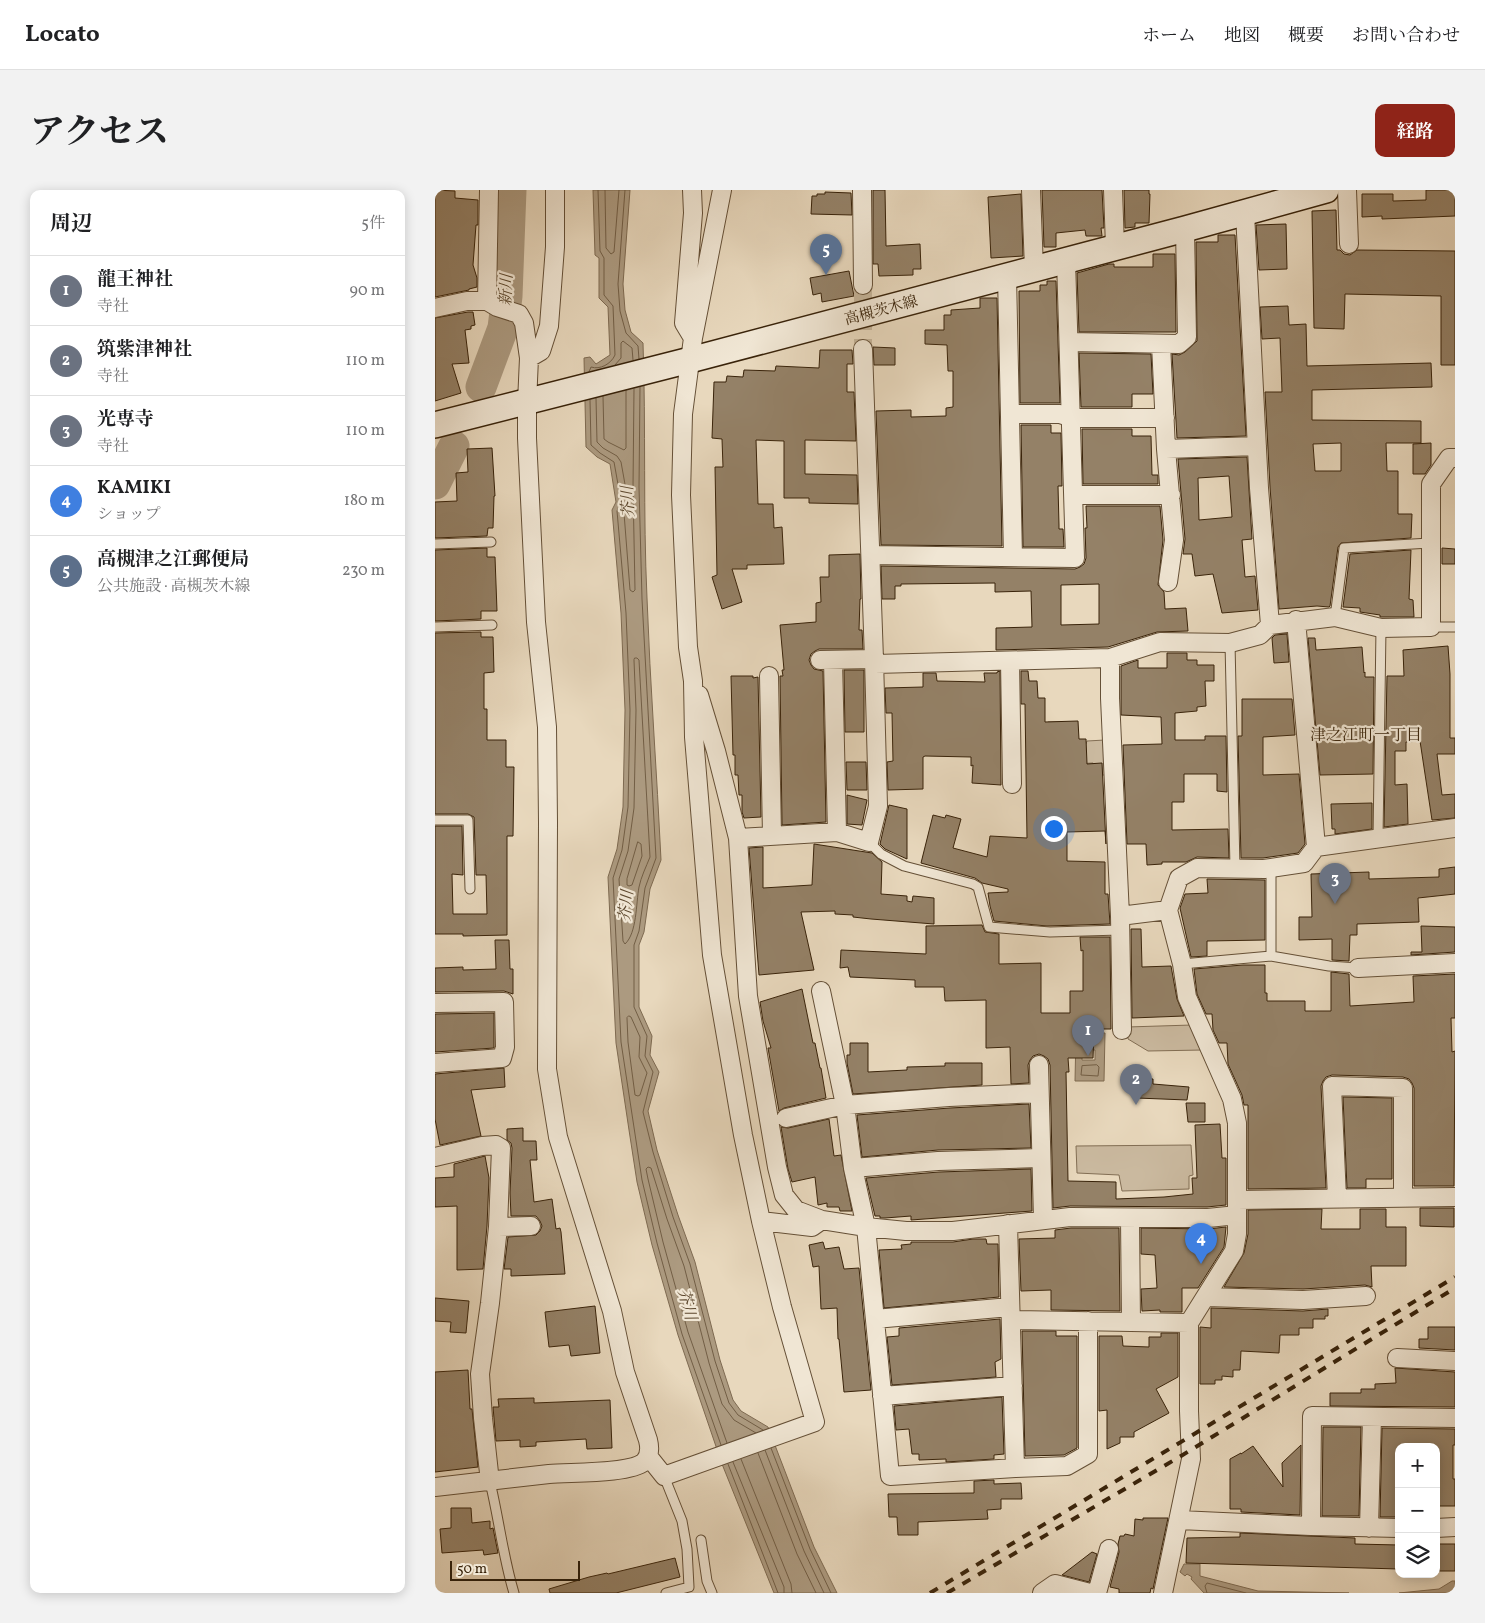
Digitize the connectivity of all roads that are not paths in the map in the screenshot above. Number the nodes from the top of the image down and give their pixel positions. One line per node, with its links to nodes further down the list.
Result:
1 (489, 190): 18 (street)
2 (555, 190): 24 (street)
3 (692, 190): 23 (street)
4 (722, 190): 23 (street)
5 (862, 190): 17 (street)
6 (1031, 190): 15 (street)
7 (1113, 190): 13 (street)
8 (1325, 190): 10 (main road, 高槻茨木線)
9 (1347, 190): 12 (street)
10 (1245, 212): 11 (main road, 高槻茨木線); 30 (street)
11 (1185, 229): 13 (main road, 高槻茨木線); 21 (street)
12 (1349, 244)
13 (1115, 247): 14 (main road, 高槻茨木線)
14 (1066, 260): 15 (main road, 高槻茨木線); 20 (street)
15 (1034, 269): 16 (main road, 高槻茨木線)
16 (1007, 276): 23 (main road, 高槻茨木線); 26 (street)
17 (863, 285)
18 (487, 301): 19 (street); 24 (street)
19 (435, 308)
20 (1069, 342): 21 (street); 27 (street)
21 (1161, 344): 28 (street)
22 (863, 348): 38 (street)
23 (688, 354): 25 (main road, 高槻茨木線); 54 (street)
24 (529, 358): 25 (street)
25 (535, 400): 29 (main road, 高槻茨木線); 109 (street)
26 (1010, 414): 27 (street); 39 (street)
27 (1072, 418): 28 (street); 33 (street)
28 (1165, 418): 31 (street)
29 (435, 425)
30 (1257, 446): 31 (street); 44 (street)
31 (1166, 449): 34 (street)
32 (1455, 458): 36 (street)
33 (1073, 495): 34 (street); 39 (street)
34 (1171, 495): 40 (street)
35 (491, 542): 37 (lane)
36 (1430, 543): 41 (lane); 46 (street)
37 (435, 544)
38 (871, 555): 39 (street); 52 (street)
39 (1013, 557)
40 (1168, 582)
41 (1335, 617): 42 (street); 47 (street)
42 (1296, 620): 44 (street); 63 (street)
43 (491, 625): 45 (lane)
44 (1270, 625): 49 (street)
45 (435, 627)
46 (1431, 627): 47 (street); 48 (lane)
47 (1381, 628): 61 (lane)
48 (1455, 628)
49 (1230, 643): 50 (street); 64 (lane)
50 (1110, 658): 51 (street); 68 (street)
51 (1010, 661): 52 (street); 55 (street)
52 (875, 662): 58 (street); 62 (street)
53 (769, 676): 59 (street)
54 (693, 681): 60 (street); 91 (street)
55 (1012, 784)
56 (435, 820): 66 (lane)
57 (1455, 828): 61 (street)
58 (837, 832): 59 (street); 62 (street)
59 (772, 836): 60 (street)
60 (738, 838): 90 (street)
61 (1378, 838): 63 (street)
62 (869, 842): 68 (lane)
63 (1316, 847): 65 (street)
64 (1235, 868): 65 (street); 67 (street)
65 (1271, 868): 69 (lane)
66 (470, 889)
67 (1168, 910): 68 (street); 71 (street)
68 (1120, 923): 75 (street)
69 (1271, 956): 71 (lane); 72 (lane)
70 (1455, 963): 72 (street)
71 (1182, 964): 87 (street)
72 (1358, 968)
73 (821, 990): 79 (street)
74 (435, 1003): 76 (street)
75 (1122, 1030)
76 (435, 1063)
77 (1039, 1065): 78 (street)
78 (1039, 1093): 79 (street); 82 (street)
79 (845, 1105): 80 (street); 83 (street)
80 (786, 1118)
81 (435, 1157): 95 (street)
82 (1040, 1158): 83 (street); 89 (street)
83 (853, 1168): 94 (street)
84 (1403, 1197): 85 (street); 86 (street); 86 (street)
85 (1455, 1197)
86 (1337, 1198): 87 (street)
87 (1237, 1207): 88 (street); 97 (street)
88 (1130, 1218): 89 (street); 101 (street)
89 (1043, 1219): 92 (street)
90 (822, 1220): 91 (street); 94 (street)
91 (761, 1222): 111 (street)
92 (1008, 1224): 94 (street); 98 (street)
93 (531, 1226): 95 (street)
94 (866, 1227): 99 (street)
95 (498, 1228): 112 (street)
96 (1366, 1296): 97 (street)
97 (1205, 1297): 102 (street)
98 (1011, 1314): 99 (street); 100 (street); 105 (street)
99 (875, 1318): 106 (street)
100 (1088, 1322): 101 (street); 110 (street)
101 (1131, 1322): 102 (street)
102 (1189, 1323): 114 (street)
103 (1397, 1358): 104 (street)
104 (1455, 1361)
105 (1013, 1386): 106 (street); 110 (street)
106 (882, 1396): 110 (street)
107 (1373, 1417): 108 (street); 115 (street); 116 (street)
108 (1455, 1418)
109 (648, 1456): 111 (street); 112 (street)
110 (1015, 1468)
111 (669, 1474): 123 (lane)
112 (490, 1482): 113 (street); 122 (lane)
113 (435, 1488)
114 (1179, 1520): 115 (street); 128 (street)
115 (1311, 1526): 116 (street)
116 (1369, 1528): 117 (street)
117 (1395, 1528)
118 (1440, 1528): 119 (street)
119 (1455, 1528)
120 (701, 1540): 124 (lane)
121 (1109, 1549): 127 (street)
122 (514, 1593)
123 (666, 1593)
124 (712, 1593)
125 (1042, 1593): 126 (street)
126 (1090, 1593)
127 (1097, 1593)
128 (1163, 1593)

